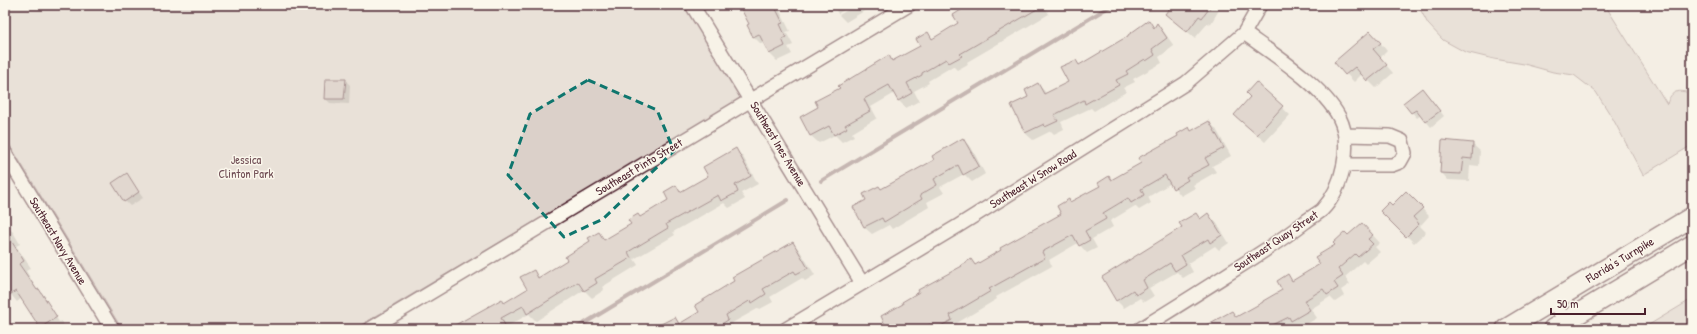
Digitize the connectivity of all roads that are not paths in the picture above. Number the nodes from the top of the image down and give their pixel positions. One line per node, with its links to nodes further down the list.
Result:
1 (692, 5): 5 (street, Southeast Ines Avenue)
2 (907, 5): 5 (street, Southeast Pinto Street)
3 (1260, 5): 4 (street, Southeast W Snow Road)
4 (1244, 33): 6 (street, Southeast Quay Street); 11 (street, Southeast W Snow Road)
5 (751, 100): 11 (street, Southeast Ines Avenue); 15 (street, Southeast Pinto Street)
6 (1345, 135): 8 (street, Southeast Quay Street); 8 (street)
7 (5, 153): 14 (street, Southeast Navy Avenue)
8 (1344, 165): 17 (street, Southeast Quay Street)
9 (1692, 216): 12 (highway, Florida's Turnpike)
10 (1692, 245): 13 (highway, Florida's Turnpike)
11 (862, 283): 16 (street, Southeast W Snow Road)
12 (1553, 300): 13 (street); 18 (highway, Florida's Turnpike)
13 (1559, 326)
14 (112, 329)
15 (370, 329)
16 (786, 329)
17 (1140, 329)
18 (1506, 329)

